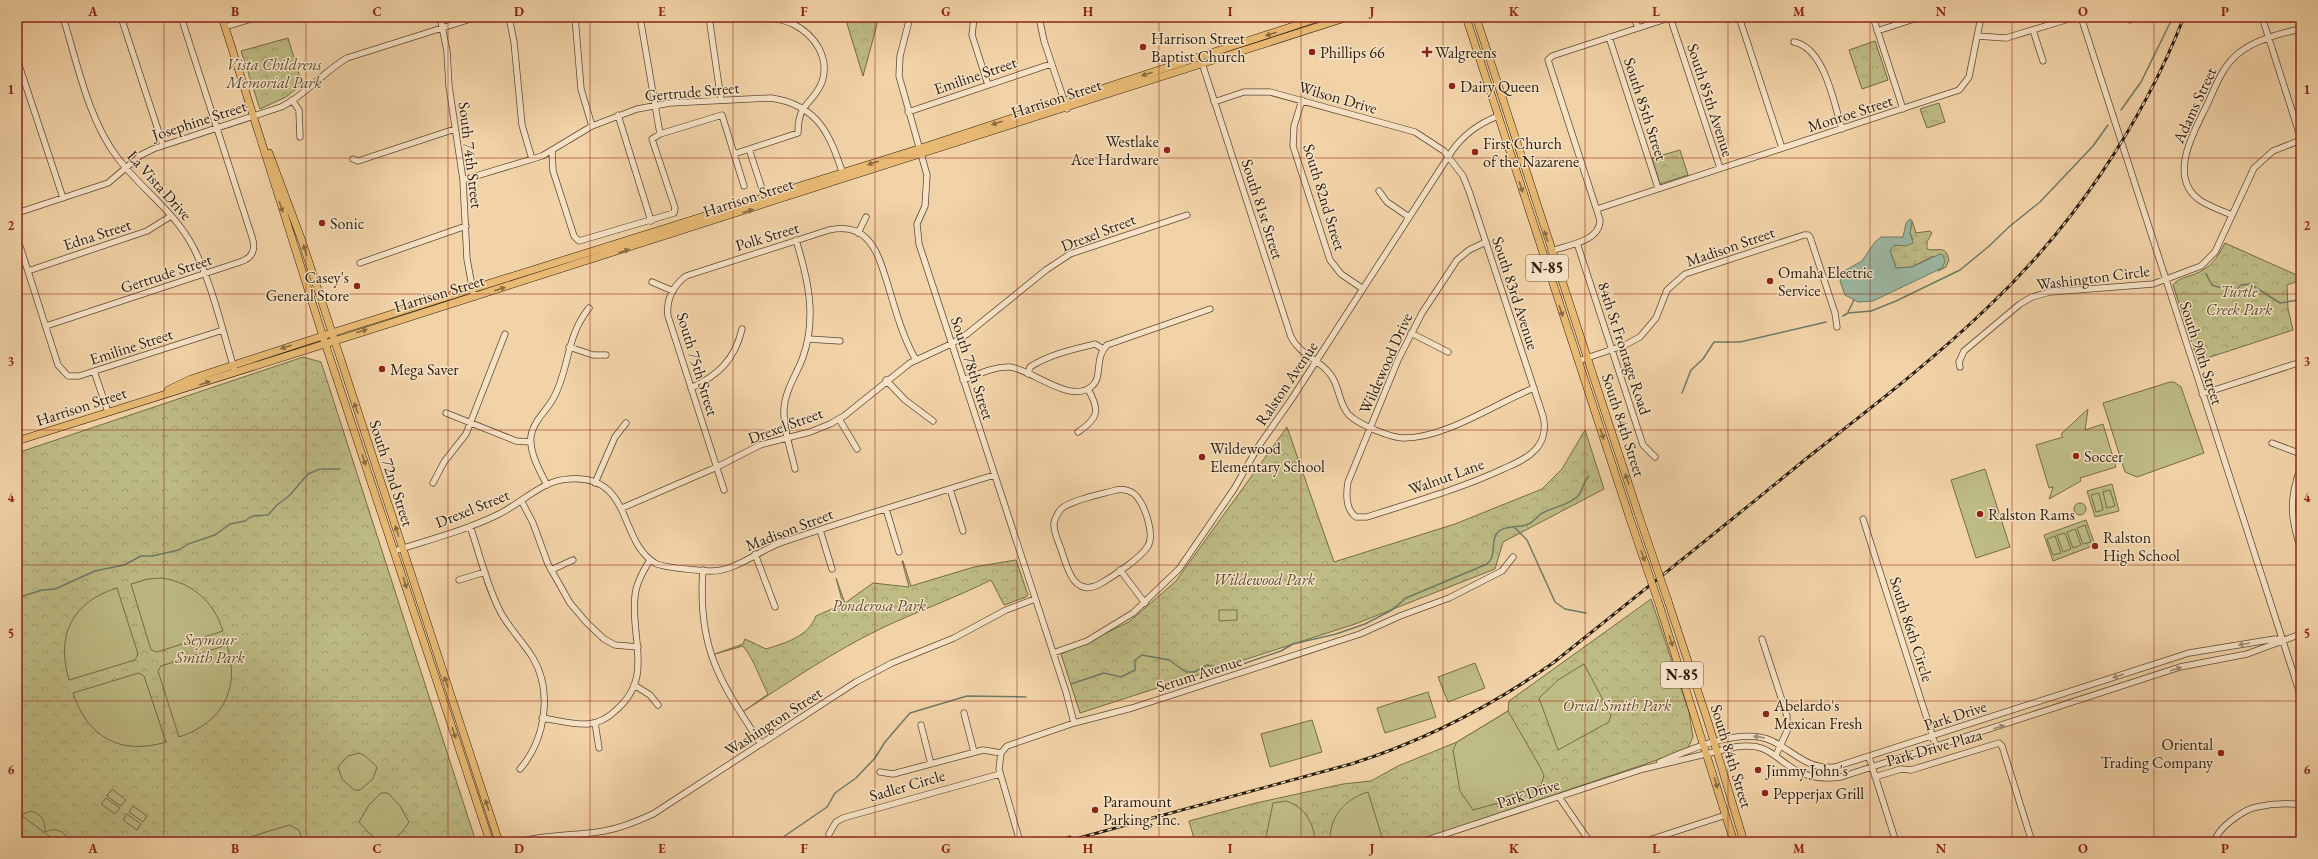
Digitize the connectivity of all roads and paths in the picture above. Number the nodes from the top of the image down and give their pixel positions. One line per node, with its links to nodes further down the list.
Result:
1 (63, 17): 78 (street, La Vista Drive)
2 (121, 17): 67 (street)
3 (181, 17): 61 (street, Gertrude Street)
4 (222, 17): 30 (main road, South 72nd Street)
5 (257, 17): 30 (street)
6 (440, 17): 31 (street, South 74th Street)
7 (477, 17): 31 (street, Josephine Street)
8 (509, 17): 75 (street)
9 (575, 17): 60 (street)
10 (640, 17): 52 (street)
11 (709, 17): 48 (street)
12 (766, 17): 53 (street)
13 (910, 17): 56 (street, South 78th Street)
14 (974, 17): 46 (street)
15 (1039, 17): 44 (street)
16 (1321, 17): 28 (main road, Harrison Street)
17 (1348, 17): 34 (main road, Harrison Street)
18 (1466, 17): 59 (main road, South 84th Street / N-85)
19 (1476, 17): 76 (main road, South 84th Street / N-85)
20 (1634, 17): 32 (street)
21 (1671, 17): 32 (street); 77 (street, South 85th Avenue)
22 (1739, 17): 68 (street)
23 (1873, 17): 36 (street)
24 (1980, 17): 37 (street)
25 (2076, 17): 35 (street)
26 (2081, 17): 105 (street, South 90th Street)
27 (2262, 17): 39 (street)
28 (1313, 18): 34 (street); 41 (main road, Harrison Street, one-way to 41)
29 (1914, 19): 36 (street)
30 (225, 27): 58 (main road, South 72nd Street)
31 (443, 28): 47 (street, Josephine Street); 62 (street, South 74th Street)
32 (1638, 28): 38 (street)
33 (2301, 29): 39 (street, Adams Street)
34 (1317, 30): 45 (main road, Harrison Street)
35 (2033, 30): 37 (street); 43 (street)
36 (1877, 31): 55 (street)
37 (1978, 36): 55 (street, Monroe Street)
38 (1609, 37): 83 (street, South 85th Street); 87 (street)
39 (2269, 38): 66 (street); 90 (street, Adams Street)
40 (1794, 42): 63 (street)
41 (1200, 57): 45 (street, South 81st Street); 50 (main road, Harrison Street, one-way to 50)
42 (17, 59): 85 (street)
43 (2043, 61)
44 (1051, 64): 46 (street, Emiline Street); 50 (street)
45 (1202, 65): 51 (street, South 81st Street); 54 (main road, Harrison Street)
46 (988, 85): 56 (street, Emiline Street)
47 (292, 100): 58 (street, Josephine Street); 65 (street)
48 (720, 100): 52 (street, Gertrude Street); 53 (street, Gertrude Street)
49 (1302, 100): 51 (street, Wilson Drive); 73 (street, Wilson Drive); 108 (street, South 82nd Street)
50 (1064, 101): 54 (street); 71 (main road, Harrison Street, one-way to 71)
51 (1214, 102): 133 (street, South 81st Street)
52 (655, 106): 57 (street, Gertrude Street); 64 (street)
53 (803, 107): 69 (street); 79 (street, Gertrude Street)
54 (1066, 109): 71 (main road, Harrison Street)
55 (1902, 109): 63 (street, Monroe Street)
56 (908, 112): 71 (street, South 78th Street)
57 (618, 115): 60 (street, Gertrude Street); 94 (street)
58 (253, 116): 61 (street, Josephine Street); 117 (main road, South 72nd Street, one-way to 58); 120 (main road, South 72nd Street, one-way to 120)
59 (1498, 116): 73 (street, Ralston Avenue); 76 (main road); 132 (main road, South 84th Street / N-85, one-way to 132)
60 (592, 126): 70 (street, Gertrude Street)
61 (216, 128): 67 (street, Josephine Street); 104 (street, Gertrude Street)
62 (455, 129): 74 (street); 80 (street, South 74th Street)
63 (1842, 129): 68 (street, Monroe Street)
64 (660, 134): 72 (street); 94 (street)
65 (300, 136)
66 (2301, 140): 90 (street)
67 (163, 145): 78 (street, Josephine Street)
68 (1782, 148): 77 (street, Monroe Street)
69 (749, 149): 72 (street); 86 (street)
70 (552, 150): 75 (street, Gertrude Street); 94 (street)
71 (921, 152): 79 (main road, Harrison Street, one-way to 79); 81 (main road, Harrison Street); 124 (street, South 78th Street)
72 (734, 154): 82 (street)
73 (1448, 156): 93 (street, Ralston Avenue); 99 (street, South 83rd Avenue)
74 (353, 159)
75 (532, 159): 80 (street, Gertrude Street)
76 (1523, 165): 101 (main road, South 84th Street / N-85, one-way to 76)
77 (1720, 168): 83 (street, Monroe Street)
78 (127, 169): 85 (street, Josephine Street); 91 (street, La Vista Drive)
79 (842, 173): 81 (street, Gertrude Street); 86 (main road, Harrison Street)
80 (463, 180): 95 (street, South 74th Street)
81 (845, 181): 110 (main road, Harrison Street, one-way to 81)
82 (744, 186)
83 (1658, 188): 87 (street, Monroe Street)
84 (1379, 191): 93 (street)
85 (63, 198): 88 (street, Josephine Street)
86 (765, 198): 107 (main road, Harrison Street)
87 (1597, 209): 100 (street)
88 (17, 213)
89 (1187, 215): 124 (street, Drexel Street)
90 (2232, 215): 105 (street)
91 (171, 216): 103 (street, Edna Street); 104 (street, La Vista Drive)
92 (866, 217): 96 (street)
93 (1409, 217): 108 (street, Ralston Avenue)
94 (651, 221)
95 (466, 226): 102 (street); 107 (street, South 74th Street)
96 (858, 233): 98 (street, Polk Street); 131 (street)
97 (17, 237): 103 (street)
98 (796, 240): 109 (street, Polk Street); 121 (street)
99 (1486, 242): 118 (street, Wildewood Drive); 142 (street, South 83rd Avenue)
100 (1577, 243): 101 (street); 127 (street, 84th St Frontage Road)
101 (1551, 251): 130 (main road, South 84th Street / N-85)
102 (360, 263)
103 (28, 271): 113 (street)
104 (204, 274): 113 (street, Gertrude Street); 116 (street, La Vista Drive)
105 (2165, 280): 135 (street, Washington Circle); 144 (street, South 90th Street)
106 (652, 282): 109 (street)
107 (472, 289): 110 (street, South 74th Street); 117 (main road, Harrison Street)
108 (1363, 289): 133 (street, Ralston Avenue)
109 (673, 291): 141 (street, South 75th Street)
110 (474, 297): 122 (main road, Harrison Street, one-way to 110)
111 (589, 308): 125 (street)
112 (1210, 308): 126 (street)
113 (46, 326): 137 (street, Emiline Street)
114 (1837, 327): 127 (street, Madison Street)
115 (742, 329): 141 (street)
116 (223, 330): 136 (street, La Vista Drive); 137 (street, Emiline Street)
117 (331, 333): 120 (main road, Harrison Street); 122 (main road, South 72nd Street)
118 (1411, 333): 128 (street); 151 (street, Wildewood Drive)
119 (505, 334): 149 (street)
120 (324, 339): 122 (main road, Harrison Street); 136 (main road, Harrison Street); 180 (main road, South 72nd Street, one-way to 180)
121 (808, 339): 123 (street); 153 (street)
122 (334, 340): 178 (main road, South 72nd Street, one-way to 122)
123 (840, 341)
124 (951, 344): 131 (street, Drexel Street); 140 (street, South 78th Street)
125 (569, 346): 129 (street); 155 (street)
126 (1103, 349): 138 (street); 143 (street)
127 (1612, 350): 130 (street, Madison Street); 160 (street, 84th St Frontage Road)
128 (1448, 352)
129 (606, 355)
130 (1587, 359): 132 (street, Madison Street); 209 (main road, South 84th Street / N-85, one-way to 130, bridge)
131 (916, 360): 139 (street, Drexel Street)
132 (1578, 361): 211 (main road, South 84th Street / N-85, one-way to 211, bridge)
133 (1315, 362): 151 (street, South 81st Street); 193 (street, Ralston Avenue)
134 (2301, 362): 144 (street)
135 (1960, 367)
136 (235, 368): 145 (main road, Harrison Street)
137 (94, 371): 145 (street)
138 (1028, 374): 140 (street); 143 (street)
139 (886, 380): 147 (street, Drexel Street); 148 (street)
140 (963, 380): 164 (street, South 78th Street)
141 (691, 388): 162 (street, South 75th Street)
142 (1534, 388): 151 (street, South 81st Street); 156 (street, South 83rd Avenue)
143 (1088, 389): 152 (street)
144 (2202, 394): 197 (street, South 90th Street)
145 (108, 412): 154 (main road, Harrison Street)
146 (446, 413): 149 (street)
147 (839, 419): 153 (street, Drexel Street); 158 (street)
148 (933, 421)
149 (470, 423): 155 (street); 165 (street)
150 (626, 423): 166 (street)
151 (1370, 428): 173 (street, Wildewood Drive)
152 (1078, 432)
153 (788, 438): 162 (street, Drexel Street); 163 (street)
154 (17, 441)
155 (531, 442): 167 (street)
156 (1541, 442): 173 (street, Walnut Lane)
157 (2272, 443): 159 (street)
158 (857, 449)
159 (2301, 454)
160 (1655, 457)
161 (2301, 466): 179 (street)
162 (717, 467): 169 (street, South 75th Street); 171 (street, Drexel Street)
163 (795, 469)
164 (994, 475): 168 (street, Madison Street); 192 (street, South 78th Street)
165 (433, 483)
166 (595, 483): 167 (street, Drexel Street); 171 (street, Drexel Street)
167 (547, 485): 170 (street, Drexel Street)
168 (950, 489): 172 (street, Madison Street); 177 (street)
169 (724, 490)
170 (522, 502): 175 (street, Drexel Street); 187 (street)
171 (622, 508): 185 (street)
172 (886, 509): 176 (street, Madison Street); 181 (street)
173 (1353, 516)
174 (1863, 519): 208 (street, South 86th Circle)
175 (470, 526): 178 (street, Drexel Street); 190 (street)
176 (820, 530): 182 (street, Madison Street); 186 (street)
177 (963, 531)
178 (402, 548): 180 (street, Drexel Street); 234 (main road, South 72nd Street, one-way to 178)
179 (2301, 550)
180 (394, 551): 233 (main road, South 72nd Street, one-way to 233)
181 (899, 552)
182 (754, 554): 188 (street, Madison Street); 194 (street)
183 (1512, 557): 206 (street, Serum Avenue)
184 (573, 560): 187 (street)
185 (650, 560): 188 (street, Madison Street); 198 (street)
186 (832, 569)
187 (551, 570): 198 (street)
188 (703, 570): 210 (street)
189 (1120, 570): 189 (street); 193 (street)
190 (485, 572): 191 (street); 204 (street)
191 (459, 580)
192 (1035, 599): 199 (street, South 78th Street); 210 (street, Washington Street)
193 (1145, 603): 199 (street, Ralston Avenue)
194 (775, 607)
195 (2301, 634): 197 (street, Park Drive)
196 (1762, 639): 212 (street)
197 (2282, 640): 201 (street, South 90th Street); 208 (street, Park Drive, one-way to 208); 213 (street, Park Drive, one-way to 197)
198 (638, 647): 200 (street)
199 (1053, 654): 206 (street, South 78th Street)
200 (634, 685): 202 (street); 205 (street)
201 (2301, 697)
202 (658, 705)
203 (964, 713): 216 (street)
204 (542, 718): 205 (street); 223 (street)
205 (595, 722): 214 (street)
206 (1074, 722): 217 (street, Serum Avenue)
207 (921, 725): 221 (street)
208 (1932, 737): 213 (street, South 86th Circle); 220 (street, Park Drive)
209 (1714, 742): 211 (street, Park Drive); 212 (street, Park Drive, one-way to 209); 215 (main road, South 84th Street / N-85)
210 (760, 744): 232 (street, Washington Street)
211 (1704, 745): 218 (main road, South 84th Street / N-85); 224 (street, Park Drive)
212 (1781, 746): 219 (street); 220 (street, Park Drive)
213 (1936, 747): 222 (street, Park Drive)
214 (599, 748)
215 (1717, 750): 218 (street, Park Drive); 219 (street, Park Drive); 241 (main road, South 84th Street / N-85)
216 (974, 752): 217 (street); 221 (street)
217 (1001, 753): 226 (street)
218 (1707, 753): 224 (street, Park Drive); 230 (main road, South 84th Street / N-85, one-way to 230)
219 (1776, 755): 222 (street, Park Drive)
220 (1869, 757): 222 (street)
221 (931, 764): 225 (street)
222 (1872, 768): 227 (street)
223 (520, 769)
224 (1643, 769): 228 (street, Park Drive)
225 (880, 772)
226 (1000, 774): 231 (street, Sadler Circle); 236 (street)
227 (1875, 777): 242 (street); 243 (street, Park Drive Plaza)
228 (1559, 797): 237 (street, Park Drive); 238 (street)
229 (2301, 805): 244 (street)
230 (1726, 815): 239 (street); 240 (main road, South 84th Street / N-85)
231 (830, 834)
232 (542, 840): 235 (street, Washington Street)
233 (490, 842)
234 (499, 842)
235 (519, 842)
236 (1020, 842)
237 (1421, 842)
238 (1590, 842)
239 (1643, 842)
240 (1734, 842)
241 (1744, 842)
242 (1896, 842)
243 (2032, 842)
244 (2215, 842)

